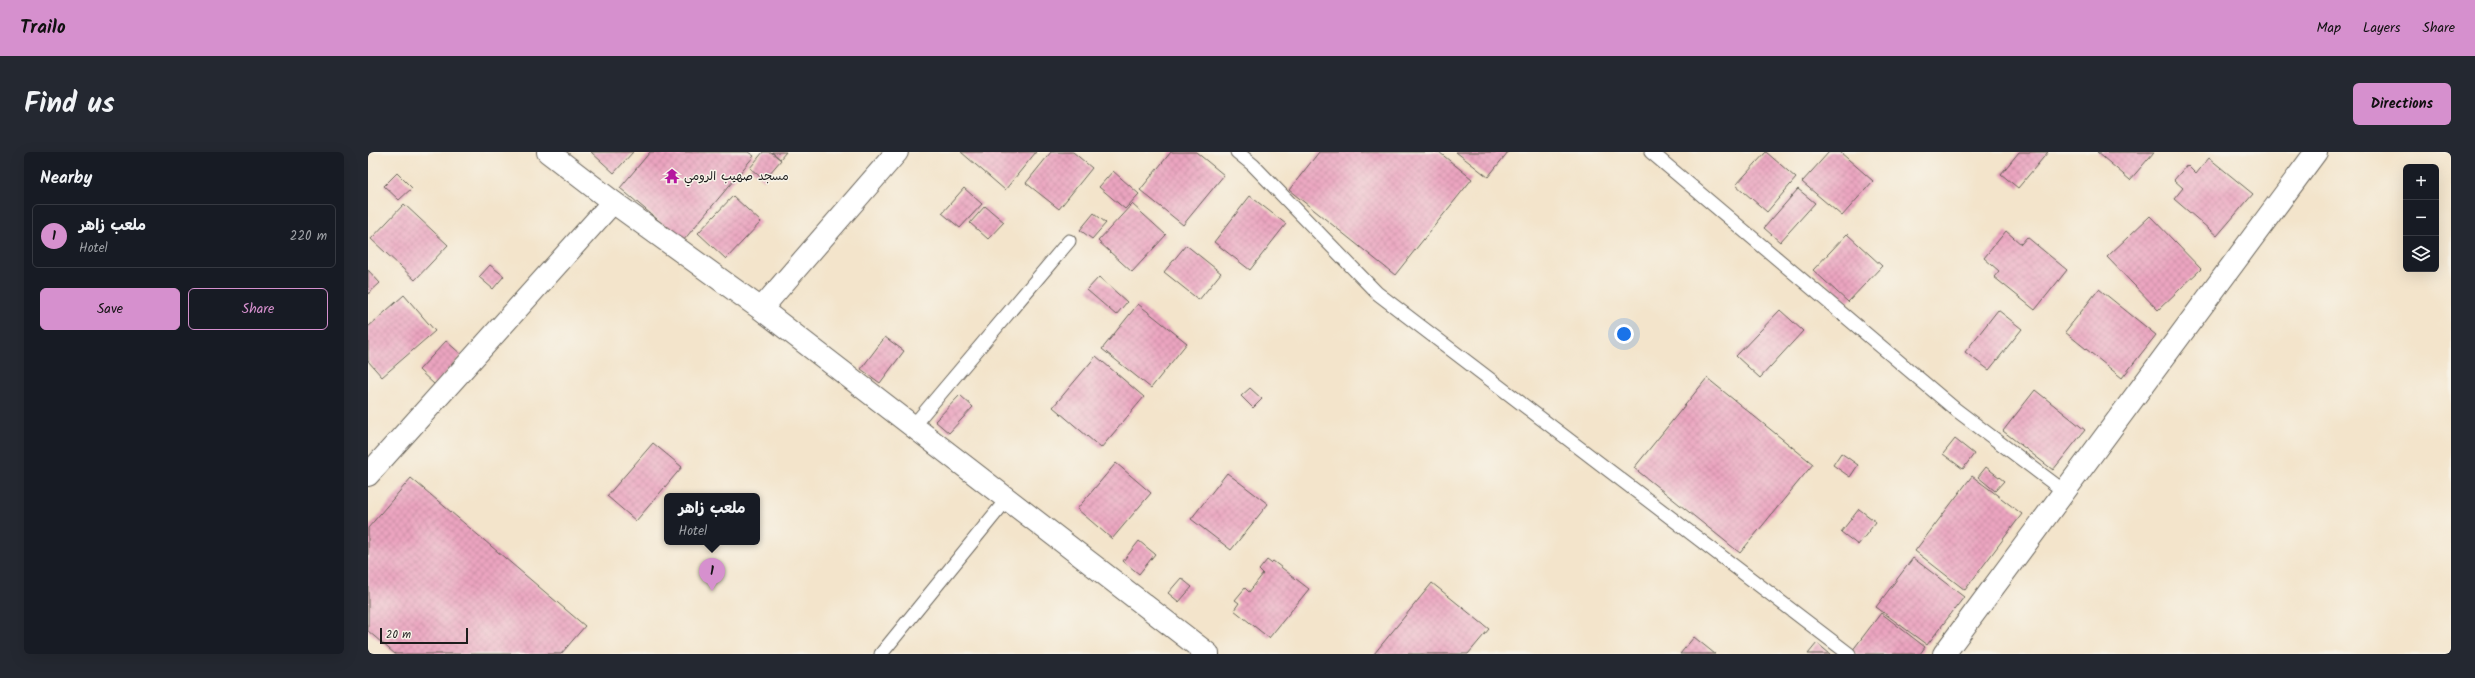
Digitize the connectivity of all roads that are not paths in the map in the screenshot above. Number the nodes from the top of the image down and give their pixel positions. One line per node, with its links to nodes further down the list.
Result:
1 (548, 152): 6 (street)
2 (897, 152): 8 (street)
3 (1237, 152): 15 (lane)
4 (1651, 152): 11 (lane)
5 (2316, 152): 11 (street)
6 (613, 202): 8 (street); 10 (street)
7 (1068, 241): 9 (lane)
8 (761, 309): 9 (street)
9 (913, 426): 12 (street)
10 (368, 475)
11 (2065, 492): 16 (street)
12 (1007, 499): 13 (lane); 14 (street)
13 (880, 654)
14 (1208, 654)
15 (1849, 654)
16 (1944, 654)

